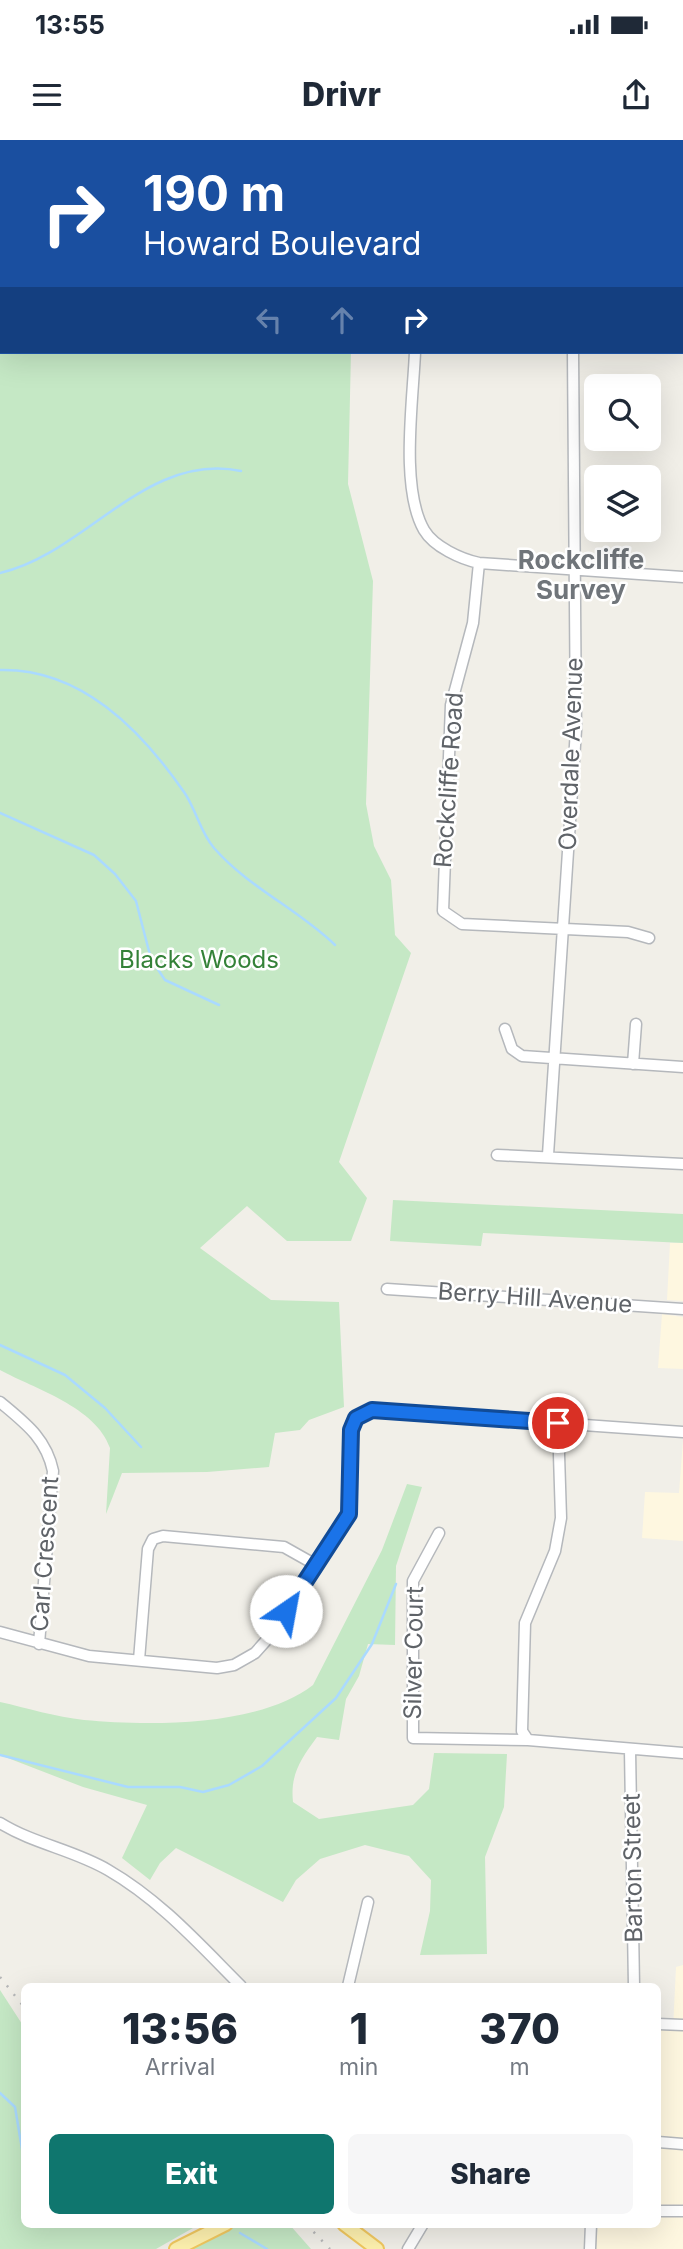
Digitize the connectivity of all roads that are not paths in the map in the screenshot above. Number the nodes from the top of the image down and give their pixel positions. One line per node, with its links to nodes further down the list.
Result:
1 (415, 354): 3 (street)
2 (573, 354): 4 (street, Overdale Avenue)
3 (479, 563): 4 (street); 6 (street, Rockcliffe Road)
4 (573, 570): 5 (street); 6 (street, Overdale Avenue)
5 (683, 577)
6 (564, 929): 7 (street); 10 (street, Overdale Avenue)
7 (649, 939)
8 (636, 1024): 11 (street)
9 (505, 1029): 10 (street)
10 (554, 1059): 11 (street); 14 (street, Overdale Avenue)
11 (633, 1064): 12 (street)
12 (683, 1067)
13 (497, 1155): 14 (street)
14 (548, 1155): 15 (street)
15 (683, 1164)
16 (387, 1289): 17 (street, Berry Hill Avenue)
17 (683, 1309)
18 (0, 1402): 24 (street, Carl Crescent)
19 (558, 1423): 20 (street); 22 (street); 26 (street)
20 (683, 1432)
21 (439, 1532): 26 (street, Silver Court)
22 (316, 1565): 25 (street); 25 (street)
23 (0, 1632): 24 (street)
24 (39, 1644): 25 (street)
25 (139, 1660)
26 (528, 1740): 27 (street)
27 (630, 1750): 28 (street); 33 (street, Barton Street)
28 (683, 1753)
29 (0, 1823): 31 (street)
30 (368, 1902): 32 (street)
31 (238, 1983)
32 (349, 1983)
33 (634, 1983)
34 (661, 2024): 35 (street)
35 (683, 2025)
36 (661, 2142): 37 (street)
37 (683, 2144)
38 (661, 2211): 39 (street)
39 (683, 2211)
40 (218, 2228): 45 (main road)
41 (349, 2228): 46 (main road)
42 (421, 2228): 44 (street)
43 (591, 2228): 47 (street)
44 (407, 2247)
45 (176, 2249)
46 (377, 2249)
47 (590, 2249)

